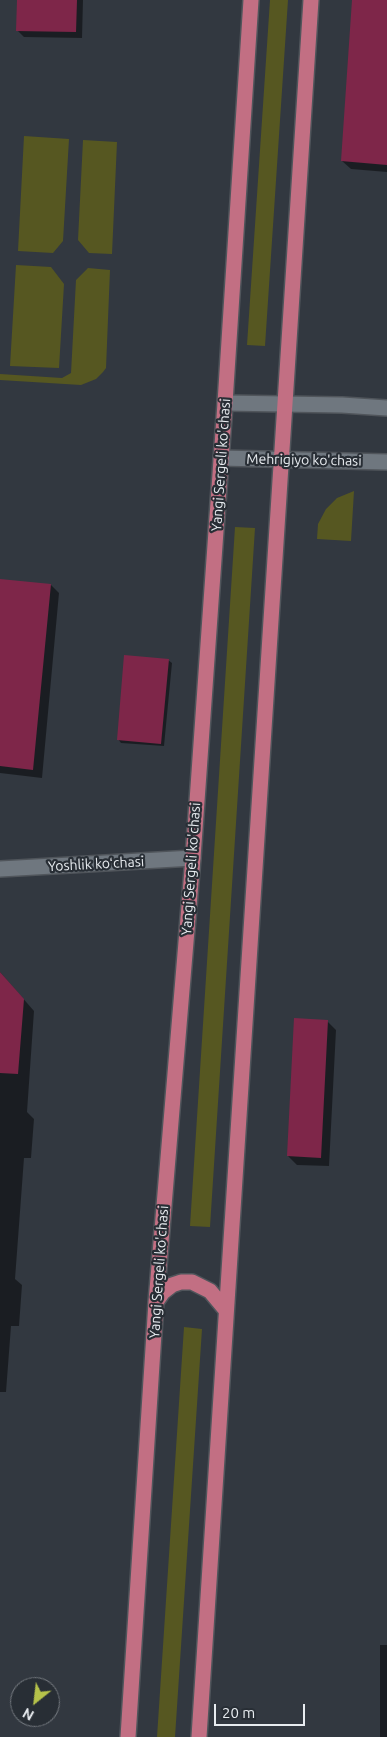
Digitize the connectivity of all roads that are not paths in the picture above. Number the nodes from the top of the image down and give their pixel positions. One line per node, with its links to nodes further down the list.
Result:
1 (251, 0): 3 (main road, Yangi Sergeli ko'chasi)
2 (311, 0): 4 (main road)
3 (226, 403): 4 (main road); 6 (main road, Yangi Sergeli ko'chasi)
4 (285, 405): 5 (main road); 7 (main road)
5 (387, 408)
6 (221, 458): 7 (main road, Mehrigiyo ko'chasi); 9 (main road, Yangi Sergeli ko'chasi)
7 (281, 460): 8 (main road, Mehrigiyo ko'chasi); 12 (main road)
8 (387, 462)
9 (193, 858): 10 (main road, Yoshlik koʻchasi); 11 (main road, Yangi Sergeli ko'chasi)
10 (0, 869)
11 (156, 1302): 12 (main road); 13 (main road, Yangi Sergeli ko'chasi)
12 (225, 1308): 14 (main road)
13 (128, 1737)
14 (198, 1737)

